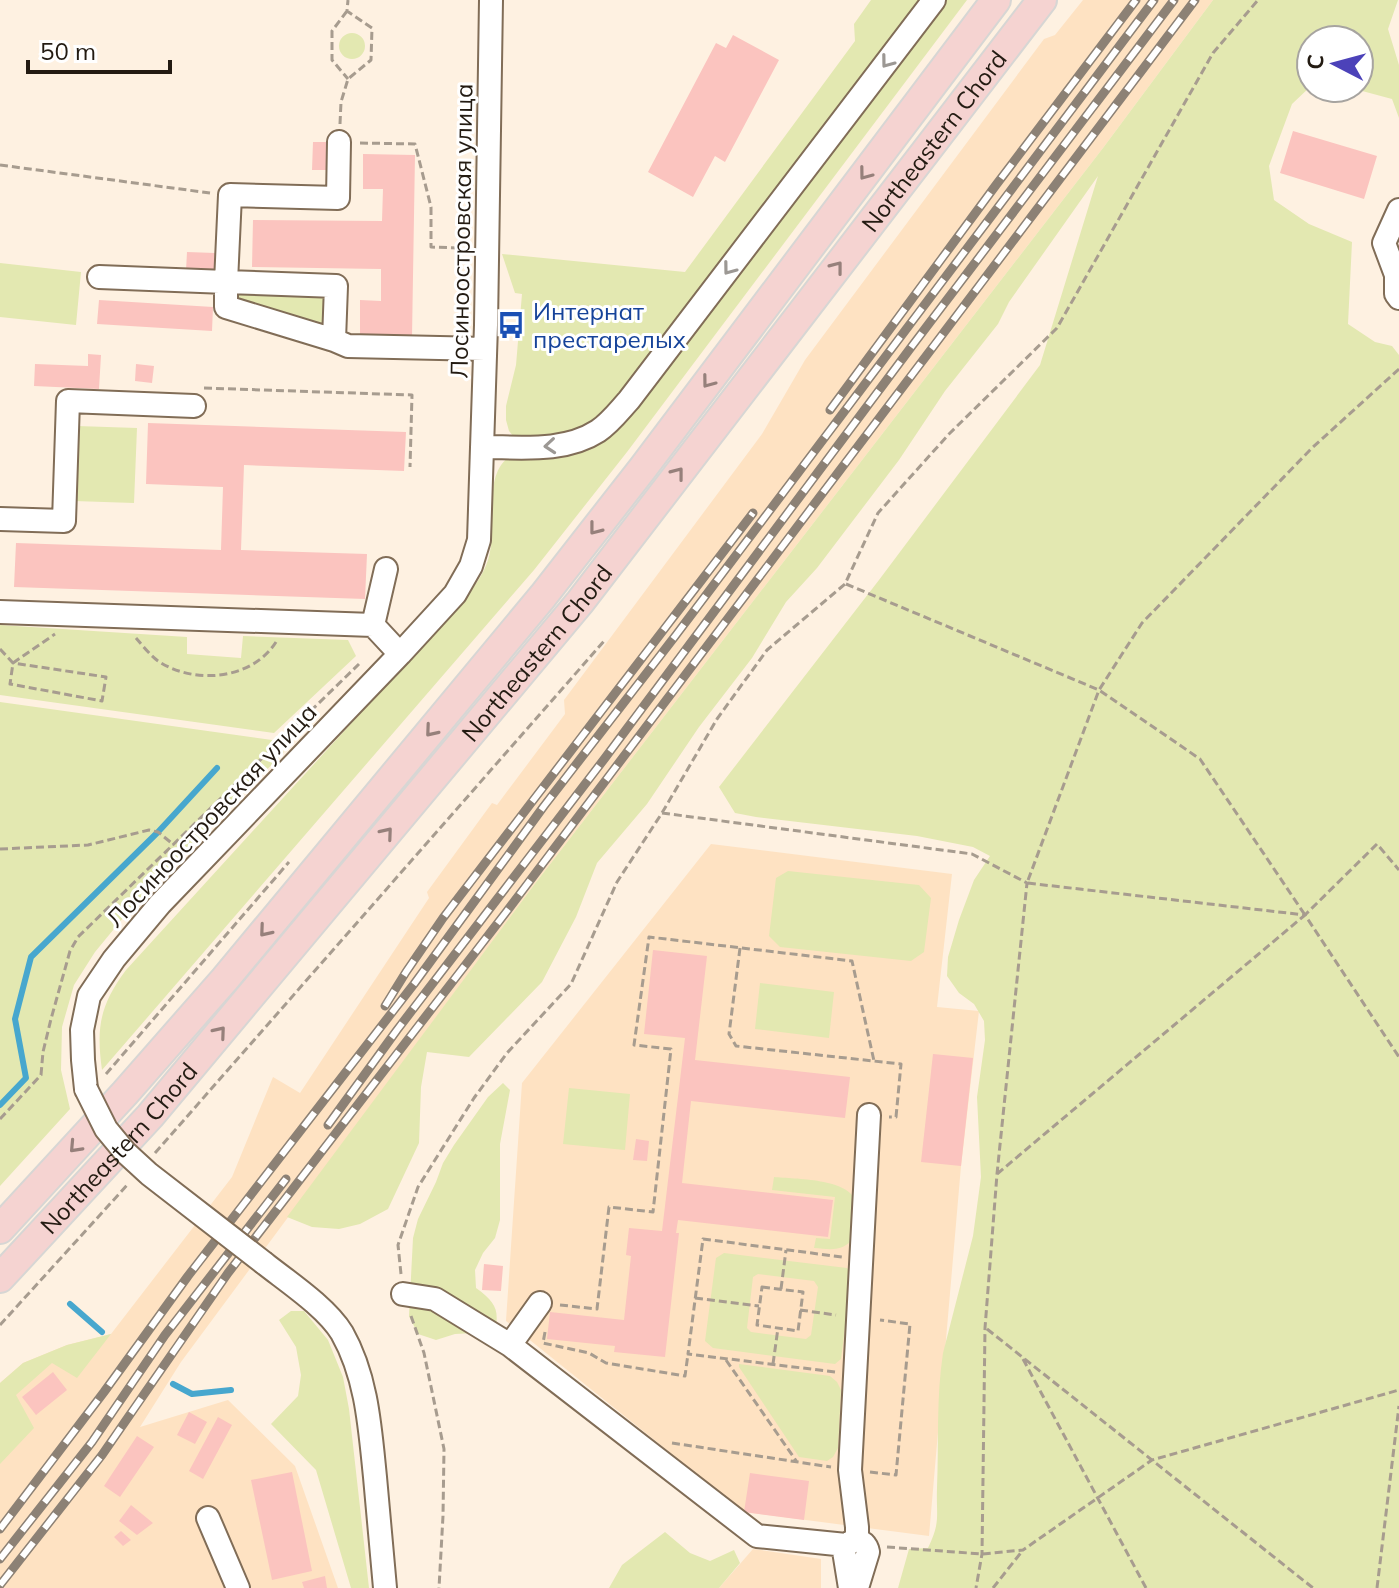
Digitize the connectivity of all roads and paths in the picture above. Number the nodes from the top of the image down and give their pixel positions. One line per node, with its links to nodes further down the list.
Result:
1 (348, 0): 7 (path)
2 (491, 0): 18 (street, Лосиноостровская улица)
3 (934, 0): 21 (street, one-way to 21)
4 (996, 0): 49 (main road, Northeastern Chord, one-way to 49)
5 (1042, 0): 52 (main road, Northeastern Chord, one-way to 5)
6 (1258, 0): 25 (path)
7 (347, 11): 8 (path); 8 (path)
8 (348, 79): 9 (path)
9 (339, 142): 11 (street); 13 (path)
10 (0, 165): 11 (path)
11 (230, 195): 15 (street)
12 (1399, 210): 16 (street)
13 (461, 248)
14 (99, 277): 15 (street)
15 (226, 282): 17 (street); 17 (street)
16 (1399, 298)
17 (334, 340): 18 (street)
18 (485, 349): 21 (street, Лосиноостровская улица)
19 (1399, 369): 35 (path)
20 (194, 406): 22 (path); 23 (street)
21 (482, 447): 33 (street, Лосиноостровская улица)
22 (410, 467)
23 (0, 519)
24 (386, 569): 30 (street)
25 (845, 584): 35 (path); 36 (path)
26 (0, 612): 27 (street)
27 (82, 615): 28 (street); 34 (path)
28 (125, 617): 29 (street); 29 (path)
29 (289, 622): 30 (street)
30 (373, 625): 33 (street)
31 (605, 640): 46 (path)
32 (0, 649): 34 (path)
33 (400, 654): 81 (street, Лосиноостровская улица, bridge)
34 (13, 663): 34 (path)
35 (1099, 690): 40 (path); 41 (path)
36 (662, 813): 40 (path); 54 (path)
37 (174, 845): 38 (path)
38 (0, 849)
39 (1399, 870): 41 (path)
40 (1027, 883): 41 (path); 47 (path)
41 (1305, 915): 43 (path); 47 (path)
42 (740, 948): 44 (path); 44 (path); 56 (path)
43 (1399, 1057)
44 (874, 1061): 45 (path)
45 (869, 1115): 51 (street)
46 (149, 1160)
47 (997, 1174): 62 (path)
48 (128, 1184): 60 (path)
49 (0, 1229)
50 (786, 1250): 51 (path); 53 (path); 55 (path)
51 (861, 1259): 59 (street)
52 (0, 1278)
53 (781, 1289): 57 (path); 58 (path)
54 (403, 1294): 63 (street); 82 (path)
55 (695, 1298): 57 (path); 64 (path)
56 (544, 1303): 63 (street); 64 (path)
57 (760, 1306): 61 (path)
58 (800, 1310): 59 (path); 61 (path)
59 (858, 1317): 68 (street); 74 (path)
60 (0, 1325)
61 (778, 1328): 67 (path)
62 (985, 1328): 65 (path); 79 (path)
63 (510, 1345): 77 (street)
64 (688, 1354): 66 (path)
65 (1021, 1356): 72 (path); 75 (path)
66 (726, 1359): 67 (path); 73 (path)
67 (773, 1365): 68 (path)
68 (855, 1375): 74 (street)
69 (1399, 1390): 72 (path)
70 (1399, 1406): 89 (path)
71 (664, 1442): 73 (path)
72 (1152, 1460): 75 (path); 88 (path)
73 (797, 1462): 74 (path)
74 (850, 1470): 77 (street)
75 (1097, 1498): 78 (path); 87 (path)
76 (208, 1518): 80 (street)
77 (857, 1543): 79 (path); 83 (street); 84 (street)
78 (1023, 1550): 79 (path); 86 (path)
79 (982, 1554): 85 (path)
80 (238, 1588)
81 (385, 1588)
82 (439, 1588)
83 (850, 1588)
84 (857, 1588)
85 (976, 1588)
86 (993, 1588)
87 (1146, 1588)
88 (1313, 1588)
89 (1377, 1588)

